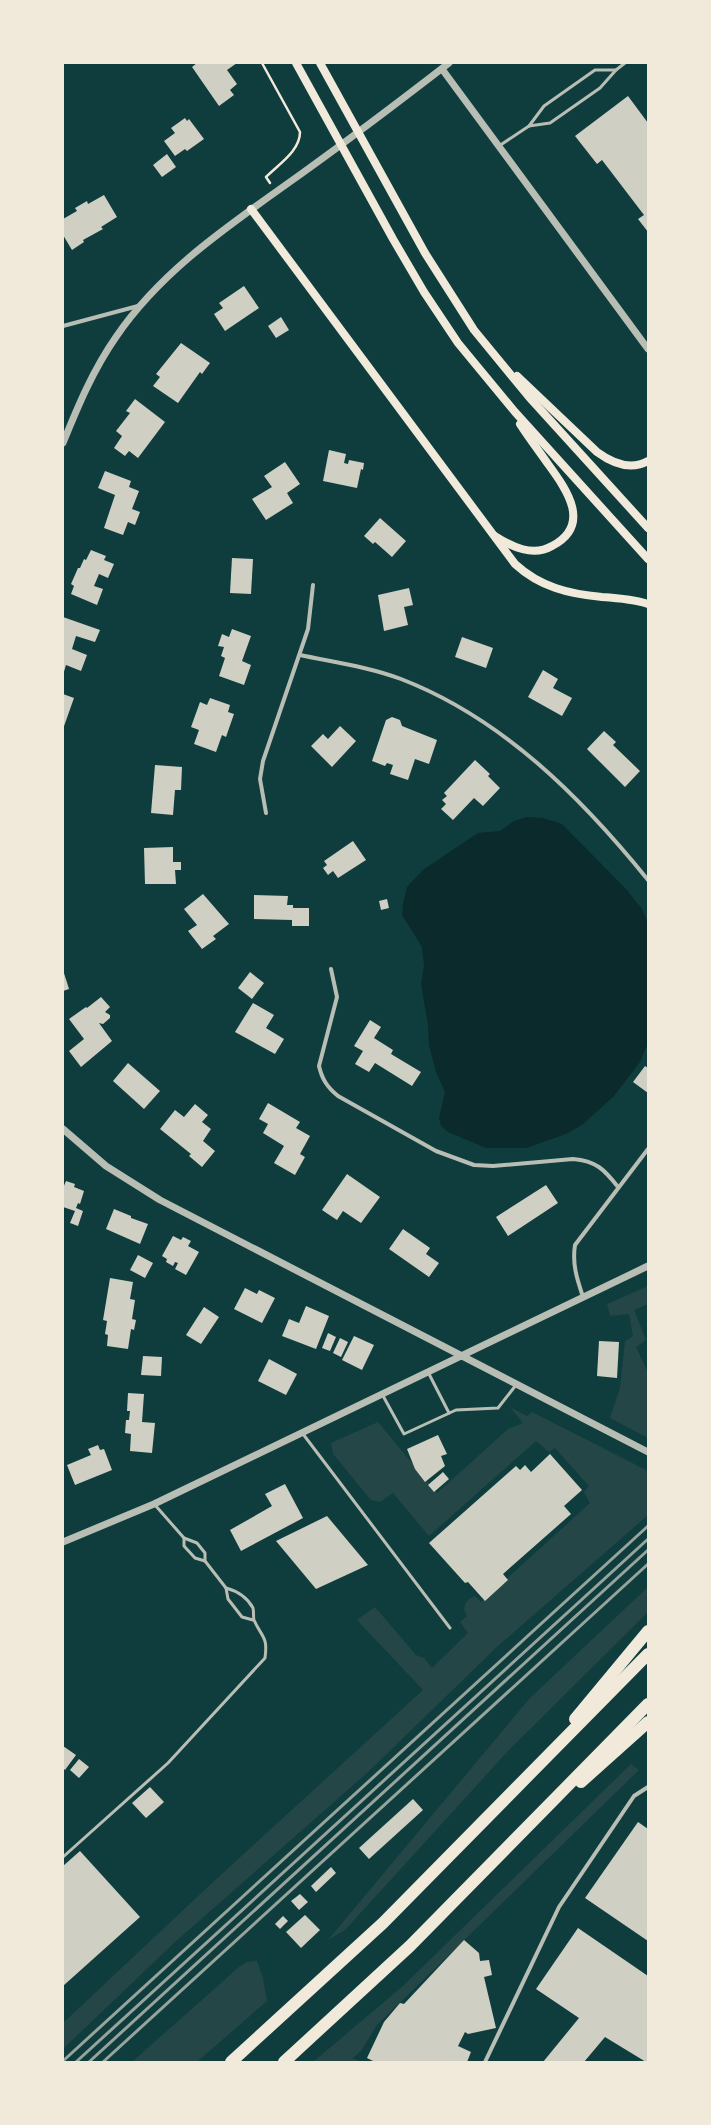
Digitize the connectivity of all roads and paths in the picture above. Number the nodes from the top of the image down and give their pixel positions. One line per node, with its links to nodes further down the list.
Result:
1 (262, 63): 10 (path)
2 (296, 63): 16 (main road)
3 (320, 63): 15 (main road)
4 (449, 63): 6 (street)
5 (625, 63): 7 (lane)
6 (442, 69): 9 (street); 10 (street)
7 (616, 70): 8 (lane); 8 (lane)
8 (529, 126): 9 (lane)
9 (499, 146): 14 (street)
10 (275, 192): 11 (street)
11 (251, 209): 12 (street); 20 (main road)
12 (140, 306): 13 (street); 17 (street)
13 (63, 326)
14 (648, 349)
15 (492, 352): 18 (main road); 19 (main road)
16 (494, 388): 20 (main road); 21 (main road)
17 (63, 443)
18 (648, 461)
19 (648, 528)
20 (490, 532): 23 (main road)
21 (648, 559)
22 (312, 585): 24 (street)
23 (648, 604)
24 (300, 655): 25 (street); 26 (street)
25 (266, 813)
26 (648, 880)
27 (331, 968): 30 (street)
28 (63, 1129): 33 (street)
29 (648, 1149): 30 (street)
30 (618, 1187): 32 (street)
31 (648, 1266): 32 (street)
32 (583, 1297): 33 (street)
33 (462, 1355): 34 (street); 35 (street)
34 (428, 1372): 36 (street); 37 (lane)
35 (517, 1384): 37 (lane); 39 (street)
36 (382, 1394): 37 (lane); 38 (street)
37 (449, 1413)
38 (302, 1432): 40 (street); 46 (lane)
39 (648, 1452)
40 (154, 1504): 41 (lane); 42 (street)
41 (184, 1538): 43 (lane); 43 (lane)
42 (63, 1542)
43 (205, 1561): 44 (lane)
44 (226, 1588): 45 (lane); 45 (lane)
45 (254, 1620): 53 (lane)
46 (450, 1628)
47 (648, 1630): 51 (highway)
48 (648, 1654): 51 (highway)
49 (648, 1704): 54 (highway)
50 (648, 1722): 54 (highway)
51 (550, 1753): 55 (highway)
52 (648, 1787): 57 (street)
53 (63, 1857)
54 (494, 1861): 56 (highway)
55 (231, 2062)
56 (284, 2062)
57 (485, 2062)

